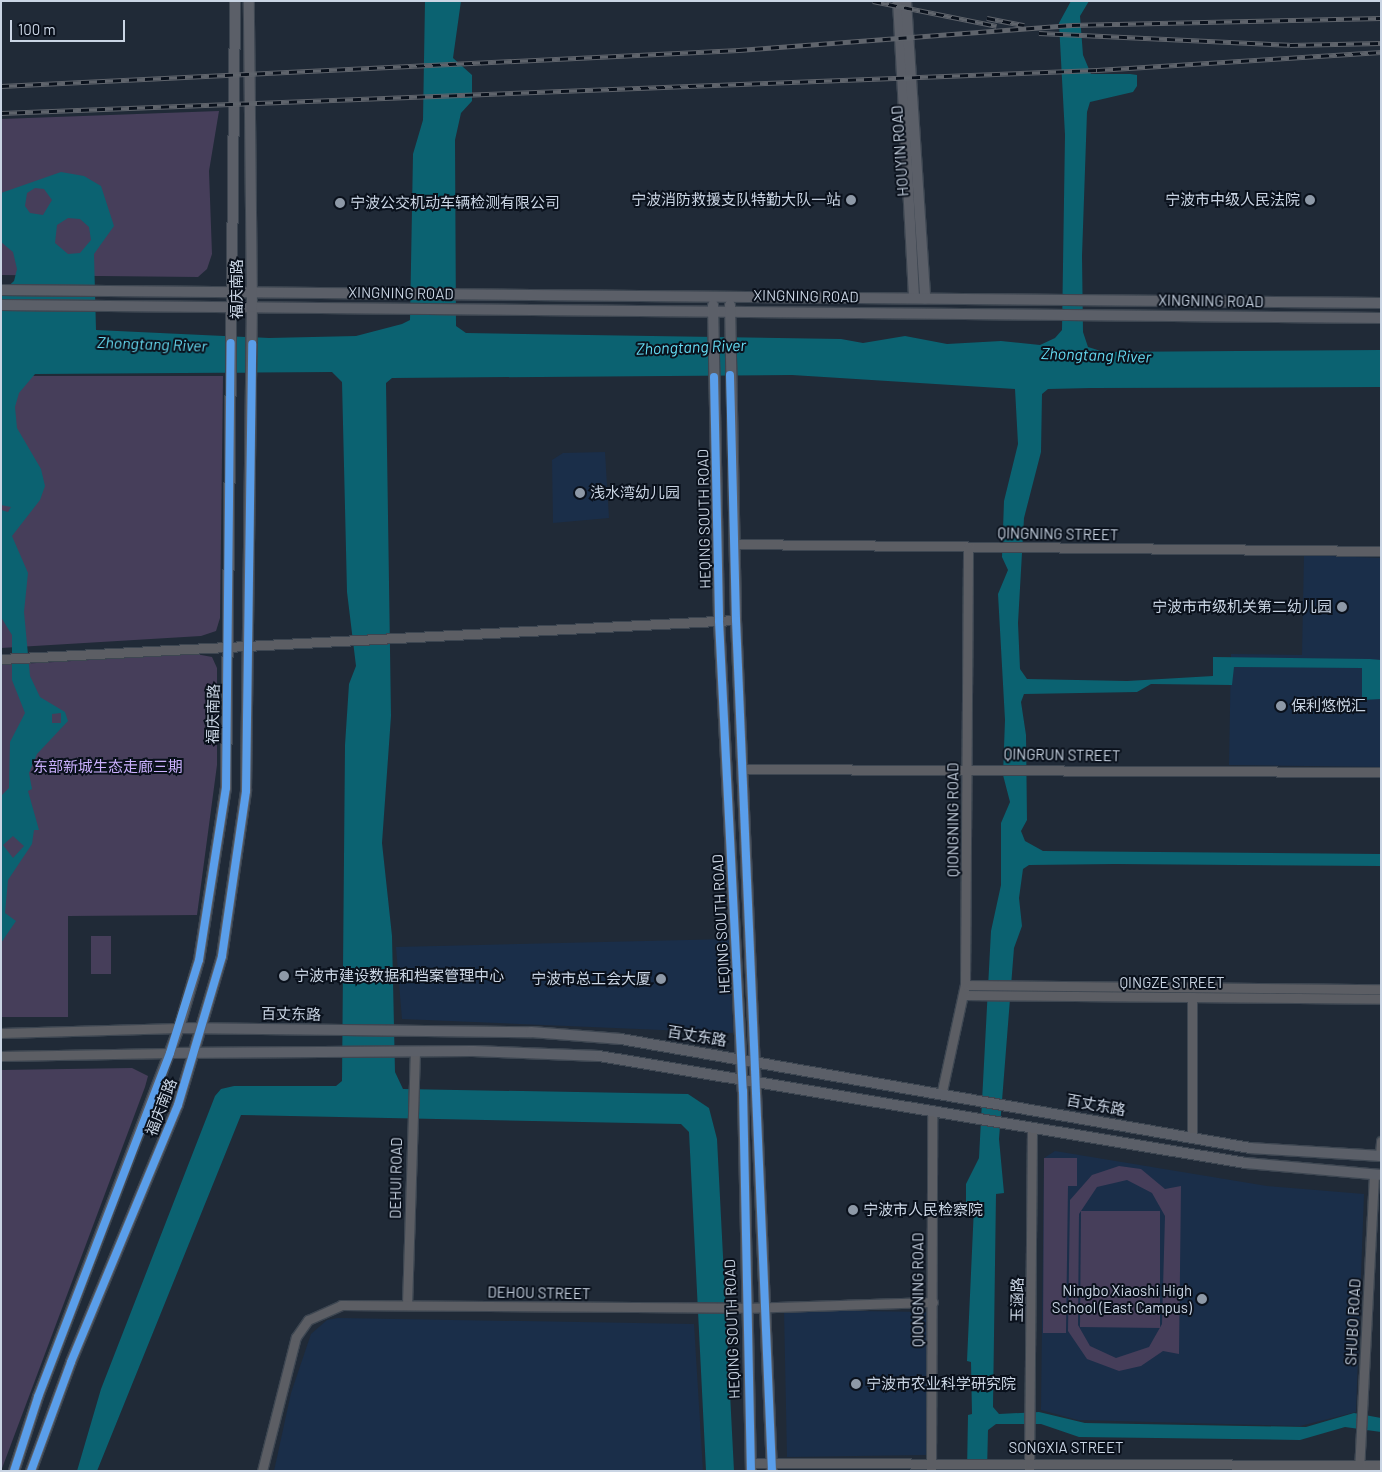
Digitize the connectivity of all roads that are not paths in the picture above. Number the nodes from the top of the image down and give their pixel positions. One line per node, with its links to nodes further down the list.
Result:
1 (235, 1): 6 (main road, 福庆南路)
2 (249, 1): 7 (main road, 福庆南路)
3 (898, 1): 10 (main road, HOUYIN ROAD)
4 (906, 1): 11 (main road, HOUYIN ROAD)
5 (1, 290): 6 (main road)
6 (231, 292): 7 (main road); 14 (main road, 福庆南路)
7 (252, 292): 8 (main road); 15 (main road, 福庆南路)
8 (713, 297): 9 (main road); 16 (main road)
9 (730, 297): 10 (main road); 17 (main road, HEQING SOUTH ROAD)
10 (914, 298): 11 (main road)
11 (925, 298): 12 (main road)
12 (1381, 304)
13 (1, 305): 14 (main road, XINGNING ROAD)
14 (231, 307): 15 (main road, XINGNING ROAD); 25 (main road, 福庆南路)
15 (252, 307): 16 (main road, XINGNING ROAD); 24 (main road, 福庆南路)
16 (713, 310): 17 (main road, XINGNING ROAD); 23 (main road, HEQING SOUTH ROAD)
17 (730, 310): 18 (main road, XINGNING ROAD); 19 (main road, HEQING SOUTH ROAD)
18 (1381, 318)
19 (735, 544): 20 (street, QINGNING STREET); 22 (main road, HEQING SOUTH ROAD)
20 (968, 547): 21 (street, QINGNING STREET); 27 (street, QIONGNING ROAD)
21 (1381, 550)
22 (736, 620): 23 (street); 28 (main road, HEQING SOUTH ROAD)
23 (719, 621): 24 (street); 42 (main road, HEQING SOUTH ROAD)
24 (249, 645): 25 (street); 36 (main road, 福庆南路)
25 (228, 647): 26 (street); 35 (main road, 福庆南路)
26 (1, 659)
27 (967, 768): 28 (street, QINGRUN STREET); 29 (street, QINGRUN STREET); 30 (street, QIONGNING ROAD)
28 (743, 769): 43 (main road, HEQING SOUTH ROAD)
29 (1381, 772)
30 (965, 985): 31 (street, QINGZE STREET); 32 (street, QIONGNING ROAD)
31 (1381, 989)
32 (963, 995): 33 (street, QINGZE STREET); 46 (street, QIONGNING ROAD)
33 (1192, 997): 34 (street, QINGZE STREET); 49 (street)
34 (1381, 999)
35 (179, 1028): 36 (main road, 百丈东路); 37 (street, 百丈东路); 39 (main road, 福庆南路)
36 (202, 1028): 40 (main road, 福庆南路); 42 (main road, 百丈东路)
37 (1, 1033)
38 (415, 1052): 40 (main road); 44 (main road); 54 (street, DEHUI ROAD)
39 (170, 1053): 40 (main road); 41 (street); 64 (main road, 福庆南路)
40 (196, 1053): 65 (main road, 福庆南路)
41 (1, 1056)
42 (741, 1058): 43 (main road, 百丈东路); 44 (main road, HEQING SOUTH ROAD)
43 (757, 1061): 45 (main road, HEQING SOUTH ROAD); 46 (main road, 百丈东路)
44 (742, 1078): 45 (main road); 56 (main road, HEQING SOUTH ROAD)
45 (758, 1081): 47 (main road); 55 (main road, HEQING SOUTH ROAD)
46 (942, 1091): 49 (main road, 百丈东路)
47 (932, 1110): 48 (main road); 53 (street, QIONGNING ROAD)
48 (1032, 1129): 52 (main road); 60 (street, 玉涵路)
49 (1192, 1137): 51 (main road, 百丈东路)
50 (1381, 1141): 51 (street)
51 (1380, 1156)
52 (1378, 1175): 63 (street, SHUBO ROAD)
53 (933, 1302): 55 (street, DEHOU STREET); 57 (street, QIONGNING ROAD)
54 (407, 1305): 56 (street, DEHOU STREET); 66 (street, DEHOU STREET)
55 (764, 1307): 56 (street, DEHOU STREET); 59 (main road, HEQING SOUTH ROAD)
56 (745, 1308): 61 (main road, HEQING SOUTH ROAD)
57 (931, 1460): 59 (street, SONGXIA STREET); 60 (street, SONGXIA STREET); 67 (street, QIONGNING ROAD)
58 (1381, 1465): 63 (street, SONGXIA STREET)
59 (771, 1466): 61 (street, SONGXIA STREET)
60 (1029, 1466): 62 (street, SONGXIA STREET)
61 (751, 1467)
62 (1194, 1467): 63 (street, SONGXIA STREET)
63 (1359, 1468)
64 (14, 1471)
65 (32, 1471)
66 (262, 1471)
67 (931, 1471)

